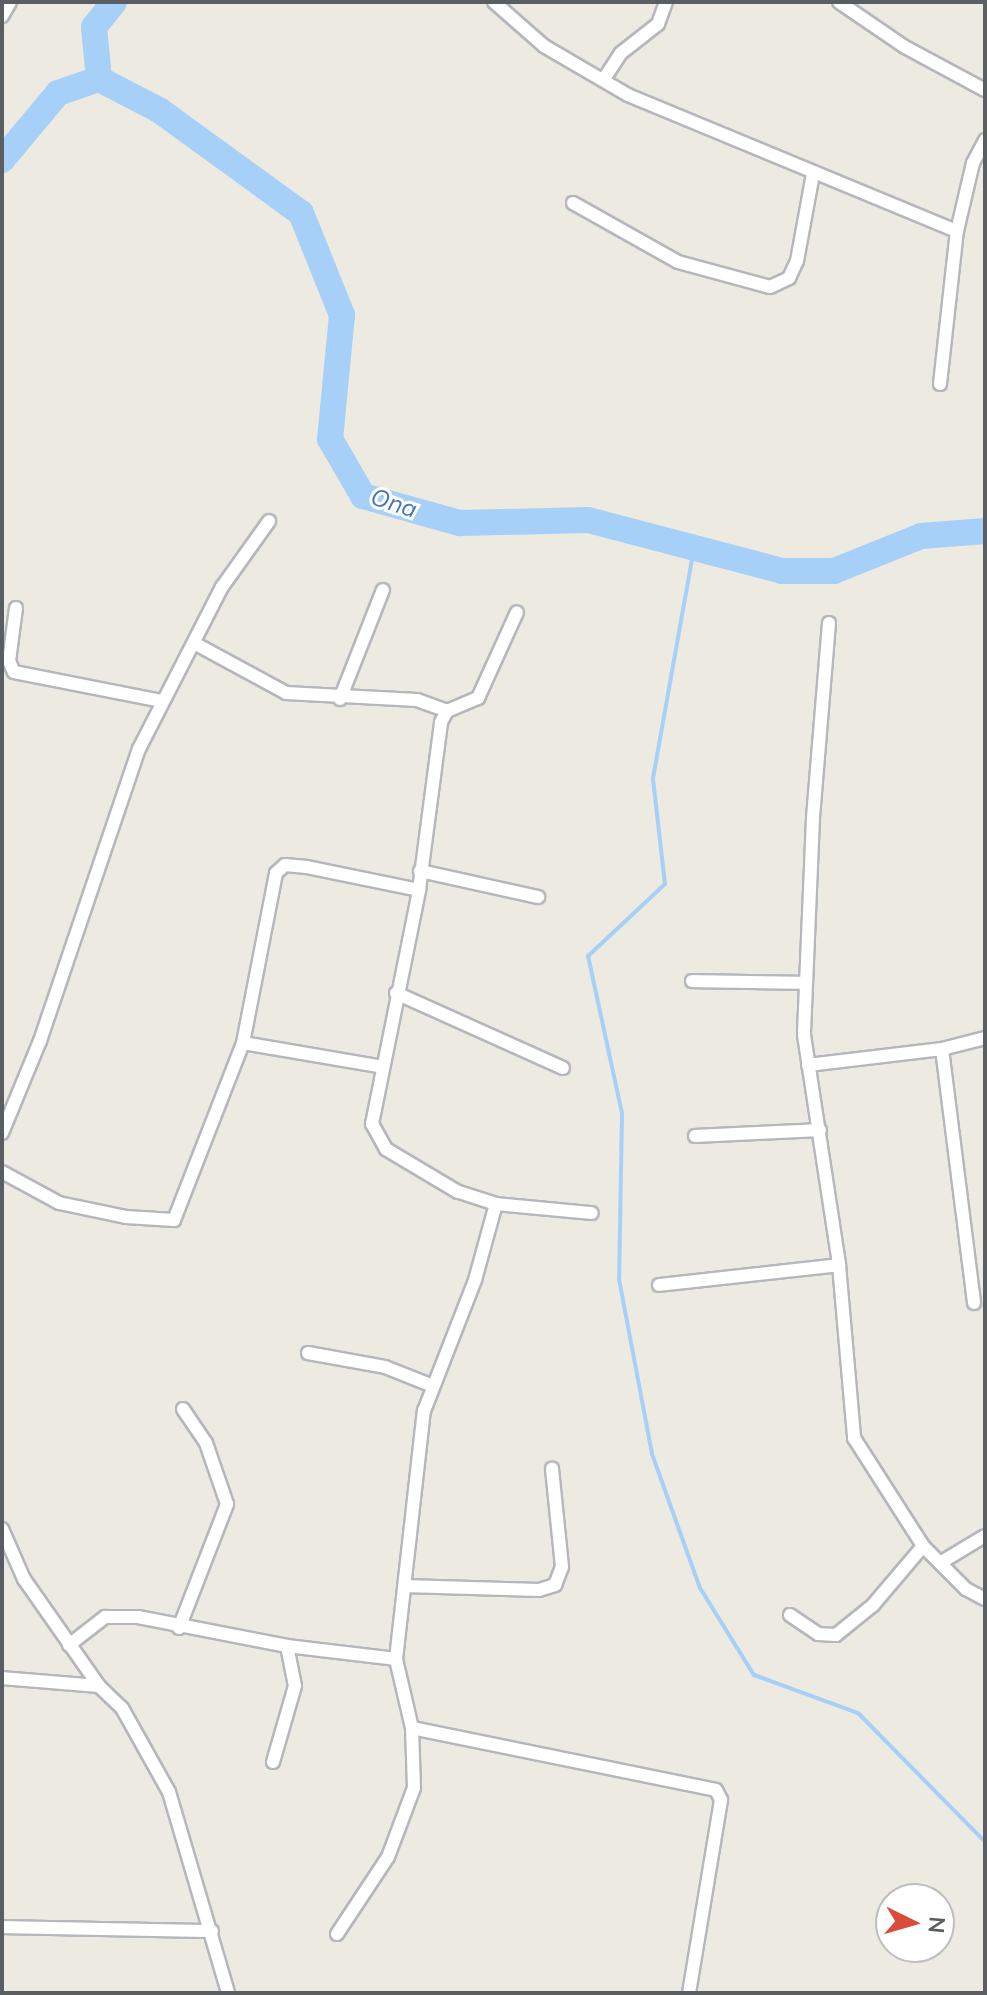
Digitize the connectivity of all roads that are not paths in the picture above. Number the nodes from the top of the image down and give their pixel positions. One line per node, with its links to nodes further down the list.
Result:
1 (10, 2): 5 (street)
2 (494, 2): 6 (street)
3 (666, 2): 6 (street)
4 (839, 2): 7 (street)
5 (2, 16)
6 (604, 79): 9 (street)
7 (985, 90)
8 (985, 140): 11 (street)
9 (813, 174): 10 (street); 11 (street)
10 (573, 203)
11 (957, 231): 12 (street)
12 (940, 384)
13 (269, 521): 18 (street)
14 (383, 590): 19 (street)
15 (16, 608): 20 (street)
16 (517, 612): 21 (street)
17 (829, 623): 26 (street)
18 (194, 643): 19 (street); 20 (street)
19 (340, 699): 21 (street)
20 (162, 701): 35 (street)
21 (447, 711): 22 (street)
22 (420, 871): 23 (street); 24 (street)
23 (419, 890): 27 (street); 29 (street)
24 (538, 897)
25 (692, 981): 26 (street)
26 (806, 983): 31 (street)
27 (396, 993): 32 (street); 33 (street)
28 (985, 1038): 30 (street)
29 (243, 1043): 32 (street); 37 (street)
30 (942, 1049): 31 (street); 42 (street)
31 (808, 1065): 34 (street)
32 (383, 1067): 38 (street)
33 (563, 1068)
34 (820, 1130): 36 (street); 40 (street)
35 (2, 1133)
36 (695, 1136)
37 (2, 1172)
38 (496, 1204): 39 (street); 44 (street)
39 (592, 1213)
40 (839, 1265): 41 (street); 49 (street)
41 (659, 1285)
42 (974, 1303)
43 (308, 1353): 44 (street)
44 (433, 1386): 51 (street)
45 (183, 1409): 54 (street)
46 (552, 1469): 51 (street)
47 (2, 1529): 55 (street)
48 (985, 1536): 50 (street)
49 (923, 1546): 50 (street); 53 (street)
50 (940, 1563): 52 (street)
51 (404, 1586): 57 (street)
52 (985, 1599)
53 (790, 1615)
54 (179, 1628): 55 (street); 56 (street)
55 (69, 1645): 59 (street)
56 (287, 1646): 57 (street); 61 (street)
57 (396, 1659): 60 (street)
58 (2, 1678): 59 (street)
59 (99, 1686): 63 (street)
60 (412, 1728): 64 (street); 66 (street)
61 (273, 1762)
62 (2, 1927): 63 (street)
63 (212, 1931): 65 (street)
64 (337, 1934)
65 (228, 1993)
66 (689, 1993)

